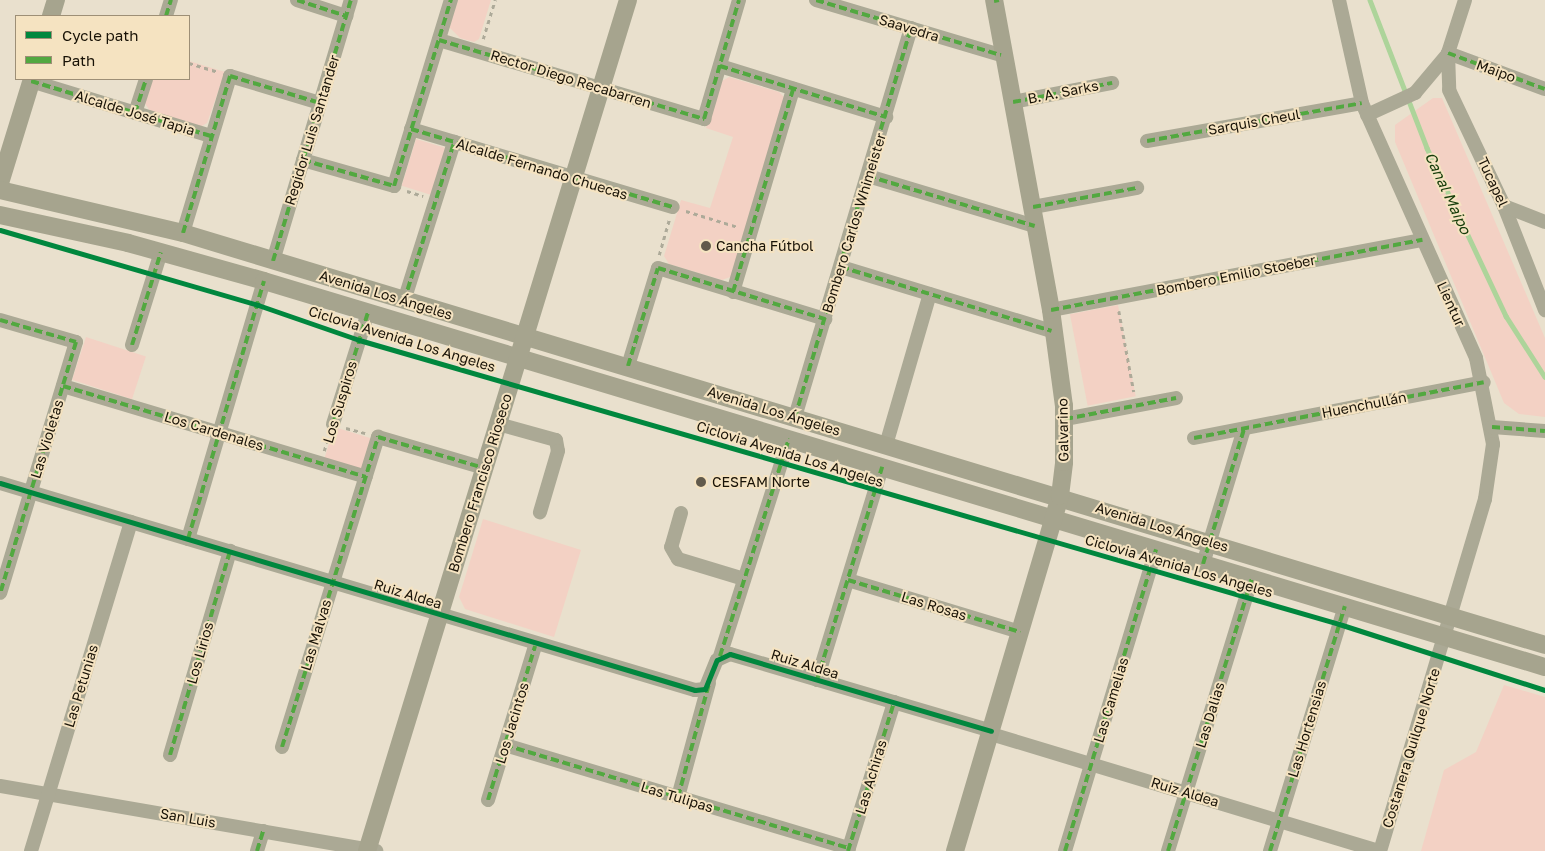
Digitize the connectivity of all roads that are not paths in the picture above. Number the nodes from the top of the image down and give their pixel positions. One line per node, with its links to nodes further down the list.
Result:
1 (56, 0): 13 (main road)
2 (171, 0): 14 (street)
3 (297, 0): 15 (street)
4 (351, 0): 15 (street, Regidor Luis Santander)
5 (451, 0): 17 (street)
6 (628, 0): 24 (main road, Bombero Francisco Rioseco)
7 (739, 0): 20 (street)
8 (816, 0): 12 (street, Saavedra)
9 (995, 0): 19 (main road, Galvarino)
10 (1339, 0): 29 (street, Lientur)
11 (1465, 0): 18 (street, Tucapel)
12 (839, 3): 16 (street, Saavedra)
13 (51, 15)
14 (166, 15)
15 (346, 16): 28 (street, Regidor Luis Santander)
16 (911, 28): 19 (street, Saavedra); 31 (street, Bombero Carlos Whimeister)
17 (439, 40): 24 (street, Rector Diego Recabarren); 32 (street)
18 (1448, 53): 25 (street, Maipo); 29 (street, Tucapel); 43 (street, Tucapel)
19 (1001, 56): 27 (main road, Galvarino)
20 (720, 66): 24 (street, Rector Diego Recabarren); 26 (street)
21 (31, 80): 30 (street, Alcalde José Tapia); 39 (main road)
22 (146, 80): 30 (street)
23 (1112, 83): 27 (street, B. A. Sarks)
24 (601, 88): 38 (main road, Bombero Francisco Rioseco)
25 (1545, 88)
26 (794, 89): 31 (street); 54 (street)
27 (1013, 102): 42 (main road, Galvarino)
28 (320, 103): 33 (street); 36 (street, Regidor Luis Santander)
29 (1364, 109): 34 (street, Sarquis Cheul); 49 (street, Lientur)
30 (135, 113): 33 (street, Alcalde José Tapia)
31 (886, 117): 37 (street, Bombero Carlos Whimeister)
32 (412, 129): 35 (street, Alcalde Fernando Chuecas); 36 (street)
33 (211, 136): 48 (street)
34 (1146, 141)
35 (454, 142): 38 (street, Alcalde Fernando Chuecas); 56 (street)
36 (303, 160): 51 (street, Regidor Luis Santander)
37 (868, 176): 47 (street); 52 (street, Bombero Carlos Whimeister)
38 (573, 178): 44 (street, Alcalde Fernando Chuecas); 63 (main road, Bombero Francisco Rioseco)
39 (0, 183)
40 (1137, 188): 42 (street)
41 (0, 190): 48 (main road, Avenida Los Ángeles)
42 (1033, 206): 47 (main road, Galvarino)
43 (1504, 206): 46 (street); 58 (street, Tucapel)
44 (673, 208)
45 (0, 215): 50 (main road, Avenida Los Ángeles)
46 (1545, 222)
47 (1035, 226): 57 (main road, Galvarino)
48 (183, 233): 51 (main road, Avenida Los Ángeles)
49 (1422, 240): 57 (street, Bombero Emilio Stoeber); 67 (street, Lientur)
50 (161, 252): 53 (main road, Avenida Los Ángeles); 64 (street)
51 (272, 261): 56 (main road, Avenida Los Ángeles)
52 (841, 267): 55 (street); 60 (street, Bombero Carlos Whimeister)
53 (264, 281): 59 (main road, Avenida Los Ángeles); 77 (street)
54 (733, 292): 60 (street); 66 (street)
55 (930, 294): 62 (street); 80 (street)
56 (404, 301): 63 (main road, Avenida Los Ángeles)
57 (1051, 310): 62 (main road, Galvarino)
58 (1545, 310)
59 (368, 312): 65 (main road, Avenida Los Ángeles); 72 (street, Los Suspiros)
60 (825, 319): 70 (street, Bombero Carlos Whimeister)
61 (0, 320): 68 (street, Las Violetas)
62 (1052, 331): 71 (main road, Galvarino)
63 (524, 337): 65 (main road, Bombero Francisco Rioseco); 66 (main road, Avenida Los Ángeles)
64 (132, 345)
65 (518, 358): 73 (main road, Bombero Francisco Rioseco); 79 (main road, Avenida Los Ángeles)
66 (628, 366): 70 (main road, Avenida Los Ángeles)
67 (1484, 382): 74 (street, Lientur); 75 (street, Huenchullán)
68 (63, 386): 77 (street, Los Cardenales); 85 (street, Las Violetas)
69 (1176, 398): 71 (street)
70 (795, 417): 80 (main road, Avenida Los Ángeles)
71 (1065, 419): 86 (main road, Galvarino)
72 (333, 424)
73 (498, 424): 82 (main road, Bombero Francisco Rioseco); 87 (street)
74 (1492, 427): 76 (street); 103 (street, Lientur)
75 (1244, 429): 78 (street, Huenchullán); 92 (street)
76 (1545, 431)
77 (221, 433): 83 (street, Los Cardenales); 91 (street)
78 (1194, 438)
79 (789, 439): 81 (main road, Avenida Los Ángeles); 97 (street)
80 (886, 445): 86 (main road, Avenida Los Ángeles)
81 (882, 467): 89 (main road, Avenida Los Ángeles); 98 (street)
82 (484, 468): 83 (street, Las Malvas); 102 (main road, Bombero Francisco Rioseco)
83 (366, 477): 99 (street, Las Malvas)
84 (0, 483): 85 (street, Ruiz Aldea)
85 (30, 492): 90 (street, Ruiz Aldea); 100 (street, Las Violetas)
86 (1060, 496): 89 (main road, Galvarino); 92 (main road, Avenida Los Ángeles)
87 (540, 512)
88 (681, 513): 97 (street)
89 (1053, 518): 93 (main road, Avenida Los Ángeles); 104 (main road, Galvarino)
90 (131, 522): 91 (street, Ruiz Aldea); 120 (street, Las Petunias)
91 (188, 539): 94 (street, Ruiz Aldea)
92 (1209, 542): 95 (street); 103 (main road, Avenida Los Ángeles)
93 (1156, 549): 95 (main road, Avenida Los Ángeles); 117 (street, Las Camelias)
94 (230, 551): 99 (street, Ruiz Aldea); 116 (street, Los Lirios)
95 (1203, 564): 96 (main road, Avenida Los Ángeles)
96 (1252, 578): 101 (main road, Avenida Los Ángeles); 119 (street, Las Dalias)
97 (744, 579): 108 (street)
98 (848, 580): 104 (street, Las Rosas); 110 (street)
99 (332, 582): 102 (street, Ruiz Aldea); 115 (street, Las Malvas)
100 (0, 593)
101 (1345, 606): 105 (main road, Avenida Los Ángeles); 123 (street, Las Hortensias)
102 (439, 615): 107 (street, Ruiz Aldea); 125 (main road, Bombero Francisco Rioseco)
103 (1450, 616): 105 (street, Costanera Quilque Norte); 106 (main road, Avenida Los Ángeles)
104 (1020, 632): 113 (main road, Galvarino)
105 (1444, 636): 109 (main road, Avenida Los Ángeles); 133 (street, Costanera Quilque Norte)
106 (1545, 645)
107 (535, 646): 111 (street, Ruiz Aldea); 114 (street, Los Jacintos)
108 (720, 656): 110 (street, Ruiz Aldea); 111 (street)
109 (1545, 666)
110 (817, 680): 112 (street, Ruiz Aldea)
111 (709, 683): 121 (street)
112 (894, 702): 113 (street, Ruiz Aldea); 126 (street, Las Achiras)
113 (991, 733): 117 (street, Ruiz Aldea); 129 (main road, Galvarino)
114 (505, 745): 121 (street, Las Tulipas); 122 (street, Los Jacintos)
115 (282, 747)
116 (170, 755)
117 (1092, 764): 119 (street, Ruiz Aldea); 130 (street, Las Camelias)
118 (0, 786): 120 (street, San Luis)
119 (1186, 793): 123 (street, Ruiz Aldea); 131 (street, Las Dalias)
120 (48, 794): 124 (street, San Luis); 127 (street, Las Petunias)
121 (678, 797): 126 (street, Las Tulipas)
122 (488, 800)
123 (1279, 821): 132 (street, Las Hortensias); 133 (street, Ruiz Aldea)
124 (263, 831): 125 (street, San Luis); 128 (street)
125 (370, 850)
126 (849, 850)
127 (31, 851)
128 (257, 851)
129 (955, 851)
130 (1065, 851)
131 (1168, 851)
132 (1270, 851)
133 (1380, 851)

